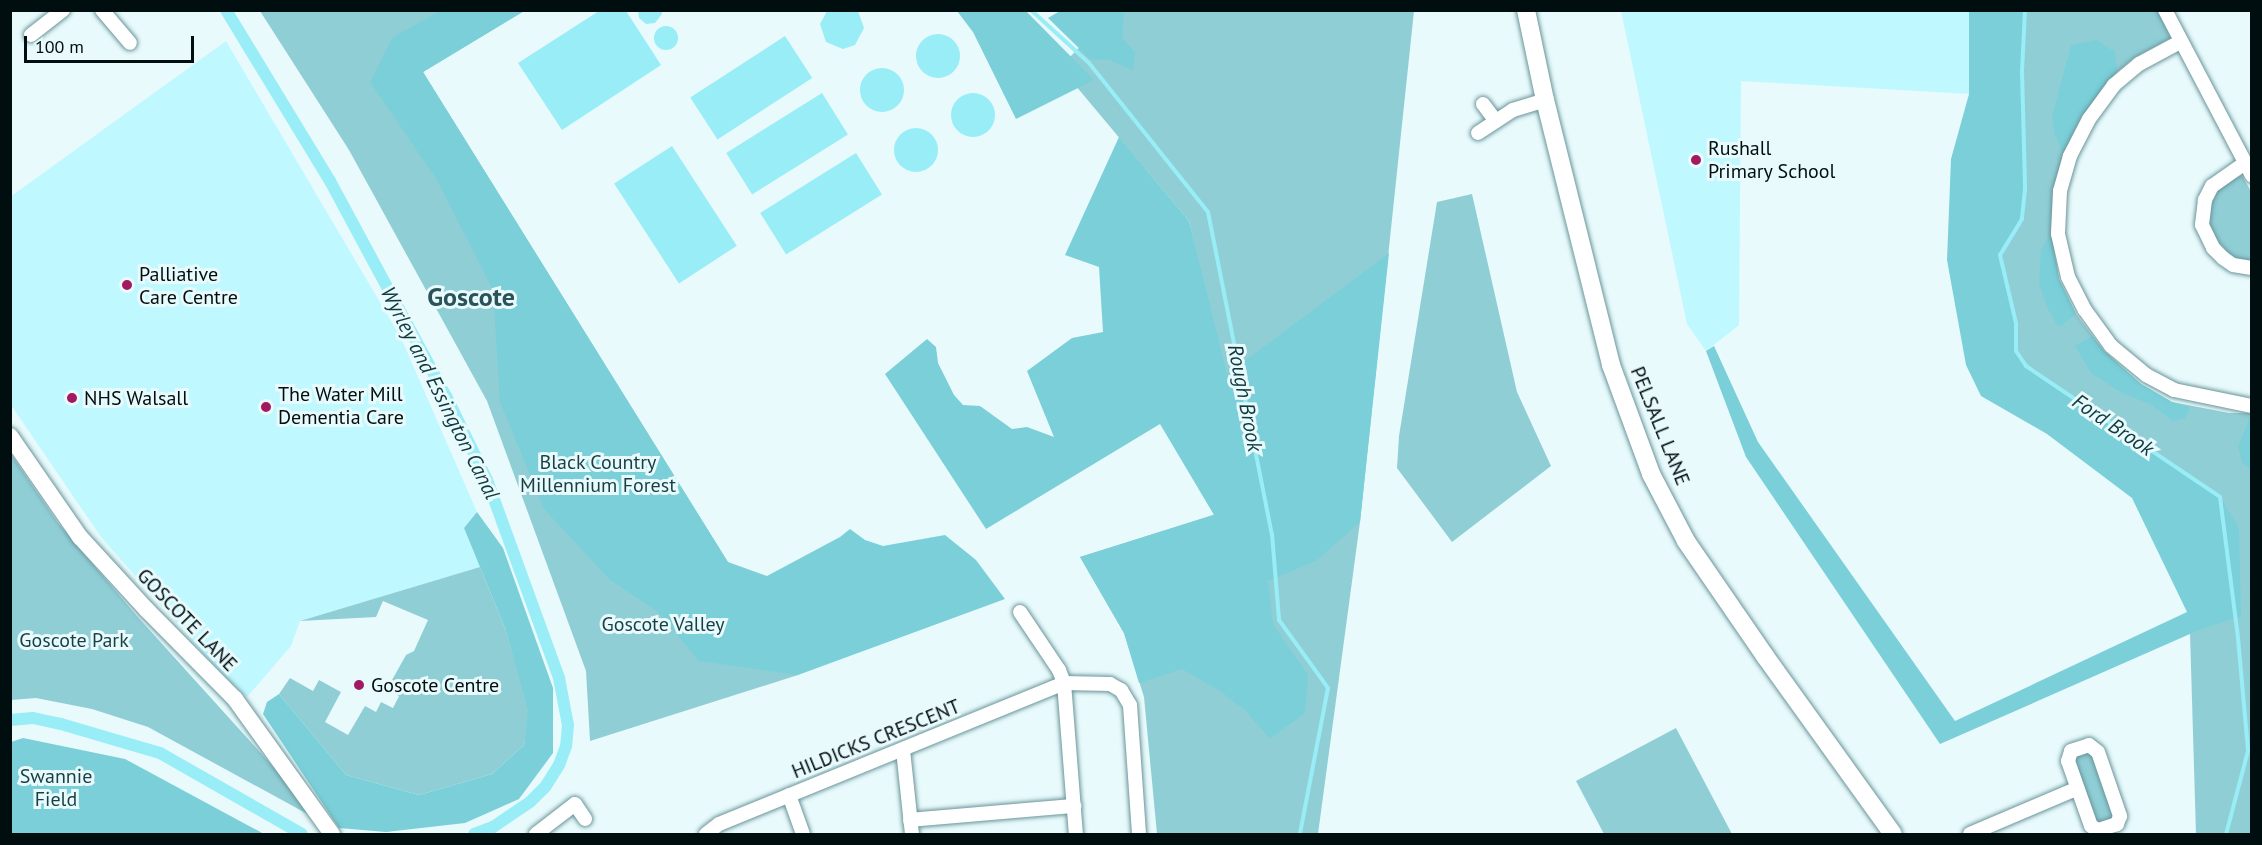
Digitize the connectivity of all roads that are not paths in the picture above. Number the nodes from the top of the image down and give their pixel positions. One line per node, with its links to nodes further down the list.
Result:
1 (63, 10): 5 (street)
2 (102, 10): 7 (street)
3 (1526, 10): 8 (main road, PELSALL LANE)
4 (2165, 10): 6 (street)
5 (31, 35)
6 (2180, 42): 12 (street); 15 (street)
7 (130, 43)
8 (1545, 100): 10 (street); 32 (main road, PELSALL LANE)
9 (1483, 104): 10 (street)
10 (1495, 120): 11 (street)
11 (1478, 133)
12 (2245, 163): 13 (street); 14 (street)
13 (2252, 176)
14 (2252, 268)
15 (2252, 406)
16 (10, 436): 25 (street, GOSCOTE LANE)
17 (1020, 612): 18 (street)
18 (1064, 683): 19 (street, HILDICKS CRESCENT); 22 (street); 31 (street)
19 (903, 750): 21 (street, HILDICKS CRESCENT); 24 (street)
20 (2076, 789): 20 (street); 33 (street)
21 (789, 795): 27 (street, HILDICKS CRESCENT); 28 (street)
22 (1074, 806): 24 (street); 30 (street)
23 (585, 819): 26 (street)
24 (910, 820): 29 (street)
25 (332, 834)
26 (536, 834)
27 (706, 834)
28 (803, 834)
29 (912, 834)
30 (1076, 834)
31 (1139, 834)
32 (1893, 834)
33 (1970, 834)

